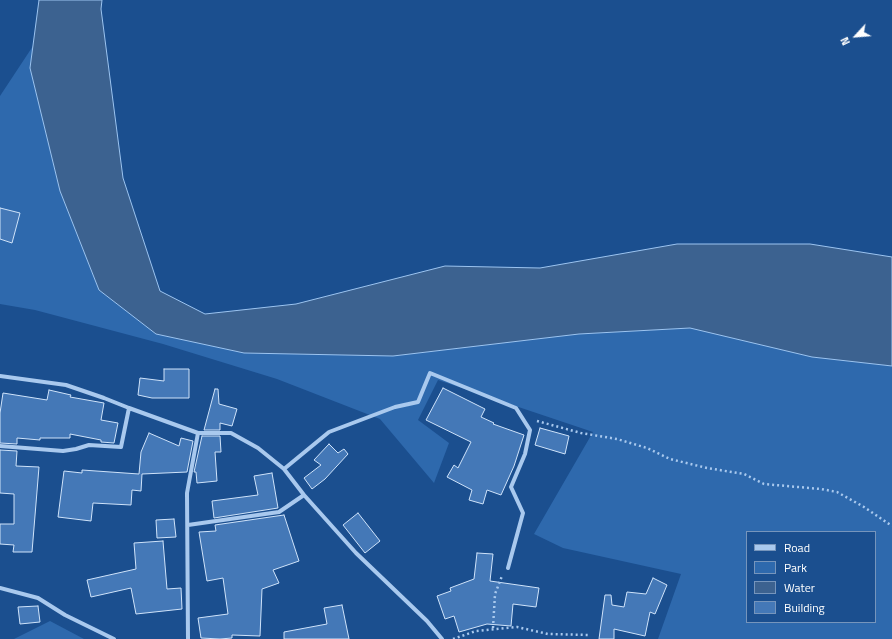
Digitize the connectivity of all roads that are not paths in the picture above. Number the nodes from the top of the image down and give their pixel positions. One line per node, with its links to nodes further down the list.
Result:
1 (0, 376): 2 (street)
2 (129, 408): 3 (street); 4 (street)
3 (198, 433): 5 (street); 7 (street)
4 (0, 446)
5 (284, 469): 6 (street); 8 (street)
6 (304, 495): 7 (street); 12 (street)
7 (188, 525): 11 (street)
8 (508, 568)
9 (0, 588): 10 (street)
10 (114, 639)
11 (188, 639)
12 (442, 639)

